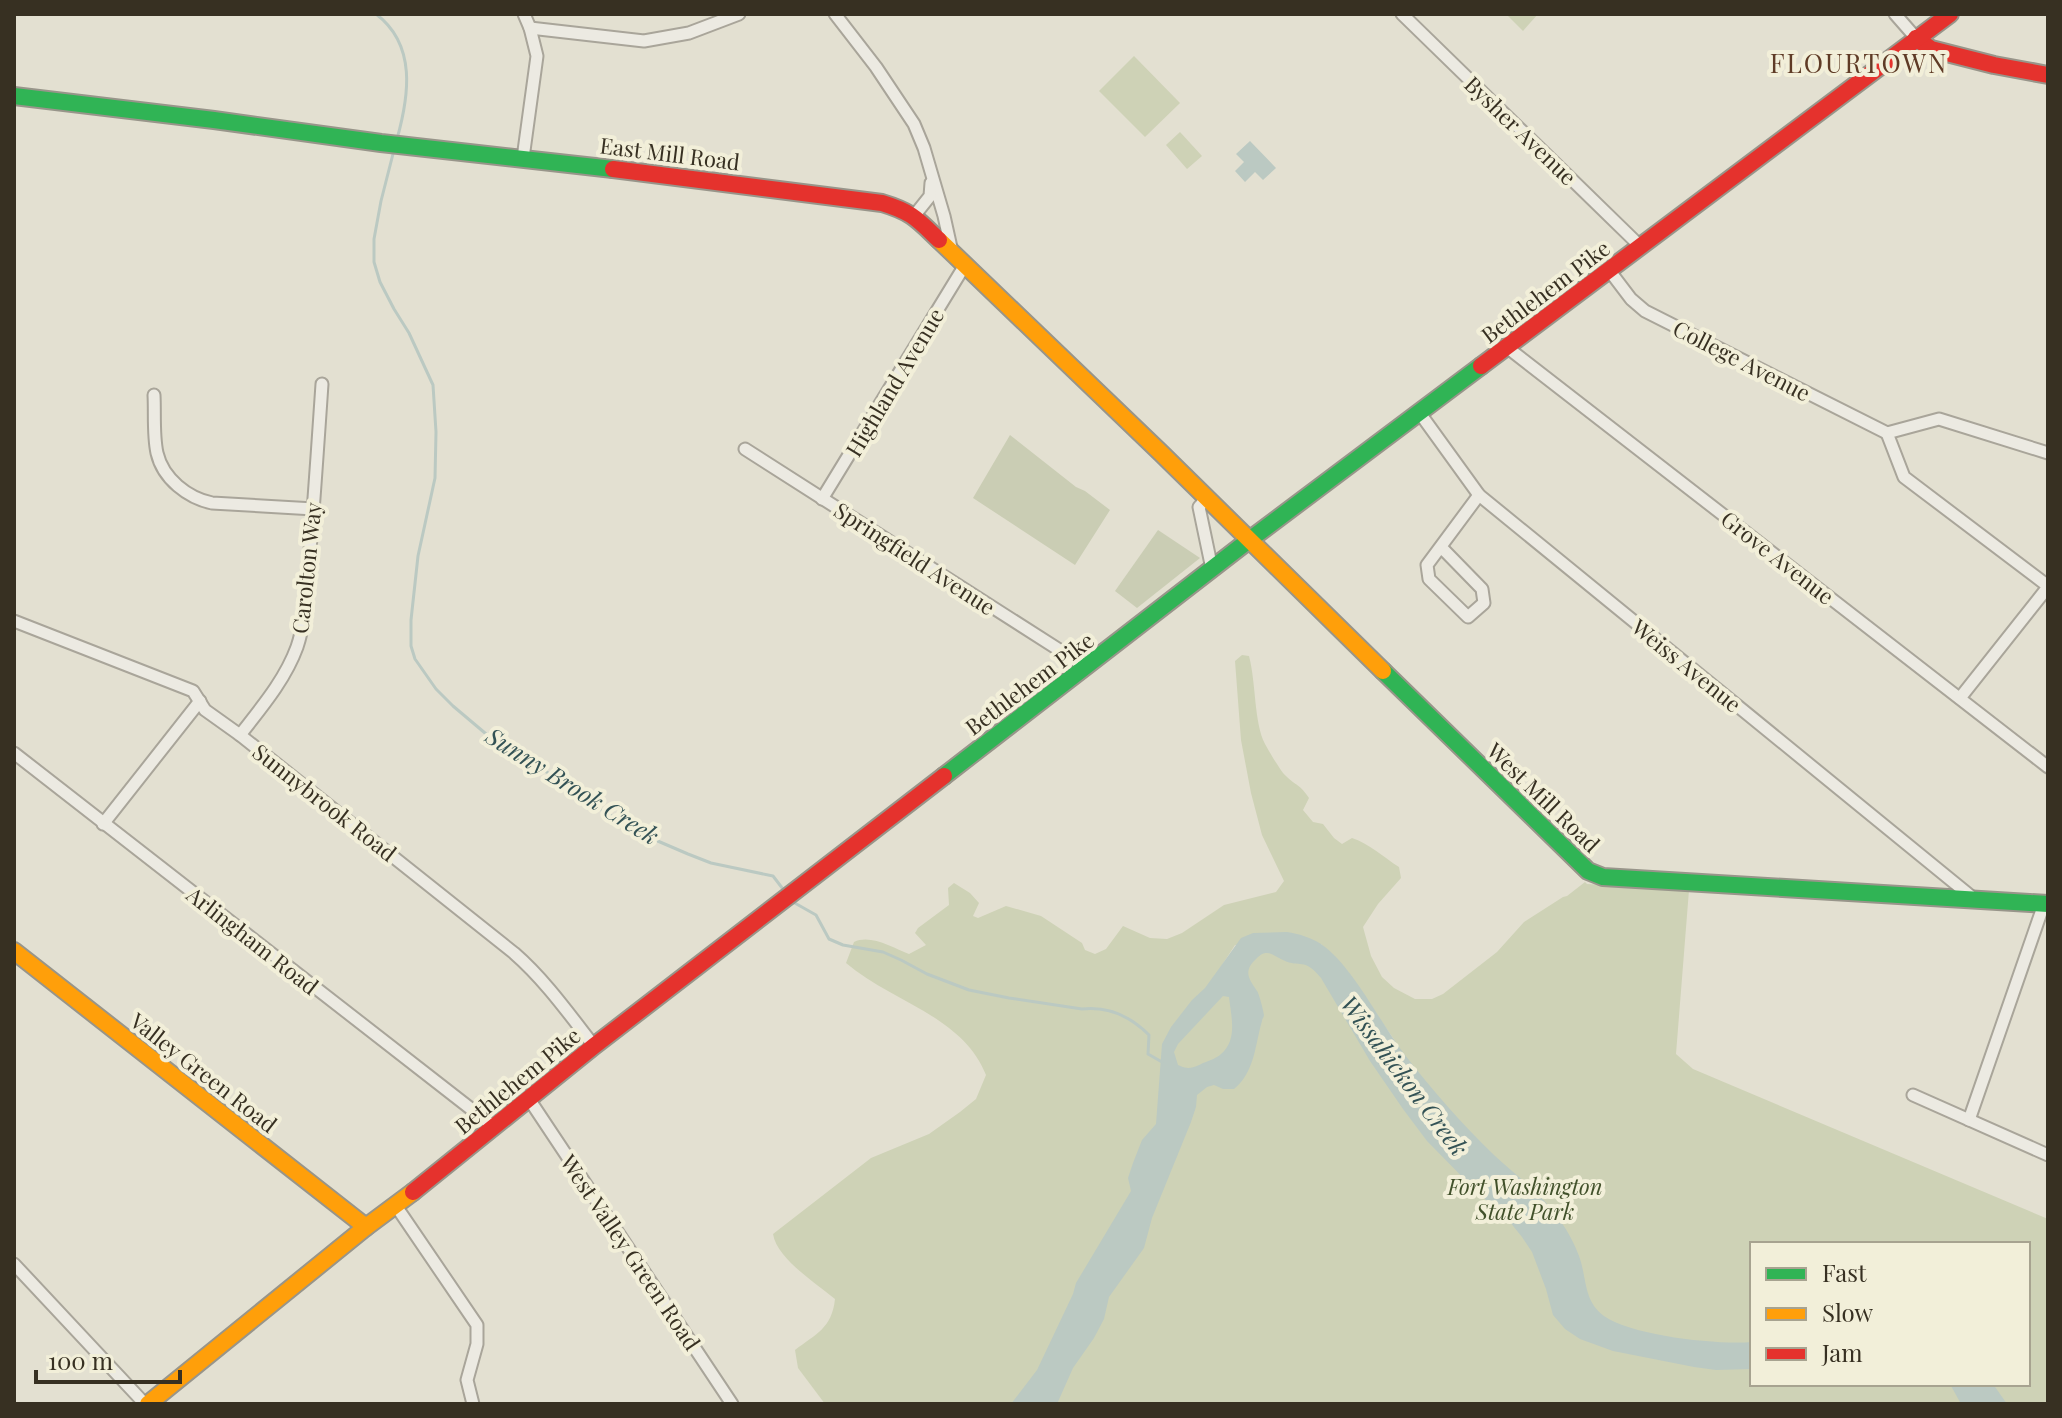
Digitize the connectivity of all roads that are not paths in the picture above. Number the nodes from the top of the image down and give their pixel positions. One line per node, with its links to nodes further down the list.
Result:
1 (524, 14): 7 (street)
2 (739, 14): 7 (street)
3 (835, 14): 12 (street)
4 (1402, 14): 14 (street, Bysher Avenue)
5 (1895, 14): 8 (street)
6 (1950, 14): 8 (street, Bethlehem Pike)
7 (530, 28): 11 (street)
8 (1916, 38): 9 (street); 14 (street, Bethlehem Pike)
9 (2048, 75)
10 (14, 96): 11 (street, East Mill Road)
11 (523, 158): 13 (street, East Mill Road)
12 (930, 170): 13 (street); 15 (street)
13 (914, 216): 15 (street, East Mill Road)
14 (1640, 246): 17 (street, Bethlehem Pike)
15 (952, 252): 16 (street, East Mill Road)
16 (965, 265): 26 (street, East Mill Road); 27 (street, Highland Avenue)
17 (1609, 270): 18 (street, Bethlehem Pike); 22 (street, College Avenue)
18 (1508, 348): 21 (street, Bethlehem Pike); 35 (street, Grove Avenue)
19 (322, 384): 28 (street, Carolton Way)
20 (154, 395): 28 (street)
21 (1419, 412): 25 (street, Weiss Avenue); 29 (street, Bethlehem Pike)
22 (1887, 433): 24 (street); 32 (street)
23 (745, 449): 27 (street, Springfield Avenue)
24 (2048, 453)
25 (1479, 495): 30 (street); 41 (street, Weiss Avenue)
26 (1207, 498): 29 (street, West Mill Road); 31 (street)
27 (822, 499): 34 (street, Springfield Avenue)
28 (314, 509): 37 (street, Carolton Way)
29 (1249, 540): 31 (street, Bethlehem Pike); 41 (street, West Mill Road)
30 (1441, 547): 30 (street)
31 (1212, 569): 34 (street, Bethlehem Pike)
32 (2048, 587): 35 (street)
33 (14, 621): 36 (street, Sunnybrook Road)
34 (1086, 667): 44 (street, Bethlehem Pike)
35 (1960, 698): 39 (street, Grove Avenue)
36 (200, 701): 37 (street, Sunnybrook Road); 40 (street)
37 (240, 735): 44 (street, Sunnybrook Road)
38 (14, 753): 40 (street, Arlingham Road)
39 (2048, 767)
40 (103, 824): 48 (street, Arlingham Road)
41 (1974, 900): 42 (street, West Mill Road)
42 (2046, 904): 47 (street)
43 (14, 951): 51 (street, Valley Green Road)
44 (594, 1046): 46 (street, Bethlehem Pike)
45 (1913, 1095): 47 (street)
46 (529, 1099): 48 (street, Bethlehem Pike); 55 (street, West Valley Green Road)
47 (1969, 1120): 49 (street)
48 (493, 1126): 50 (street, Bethlehem Pike)
49 (2048, 1155)
50 (396, 1206): 51 (street, Bethlehem Pike); 54 (street)
51 (366, 1227): 53 (street, Bethlehem Pike)
52 (14, 1264): 53 (street)
53 (146, 1404)
54 (473, 1404)
55 (732, 1404)

